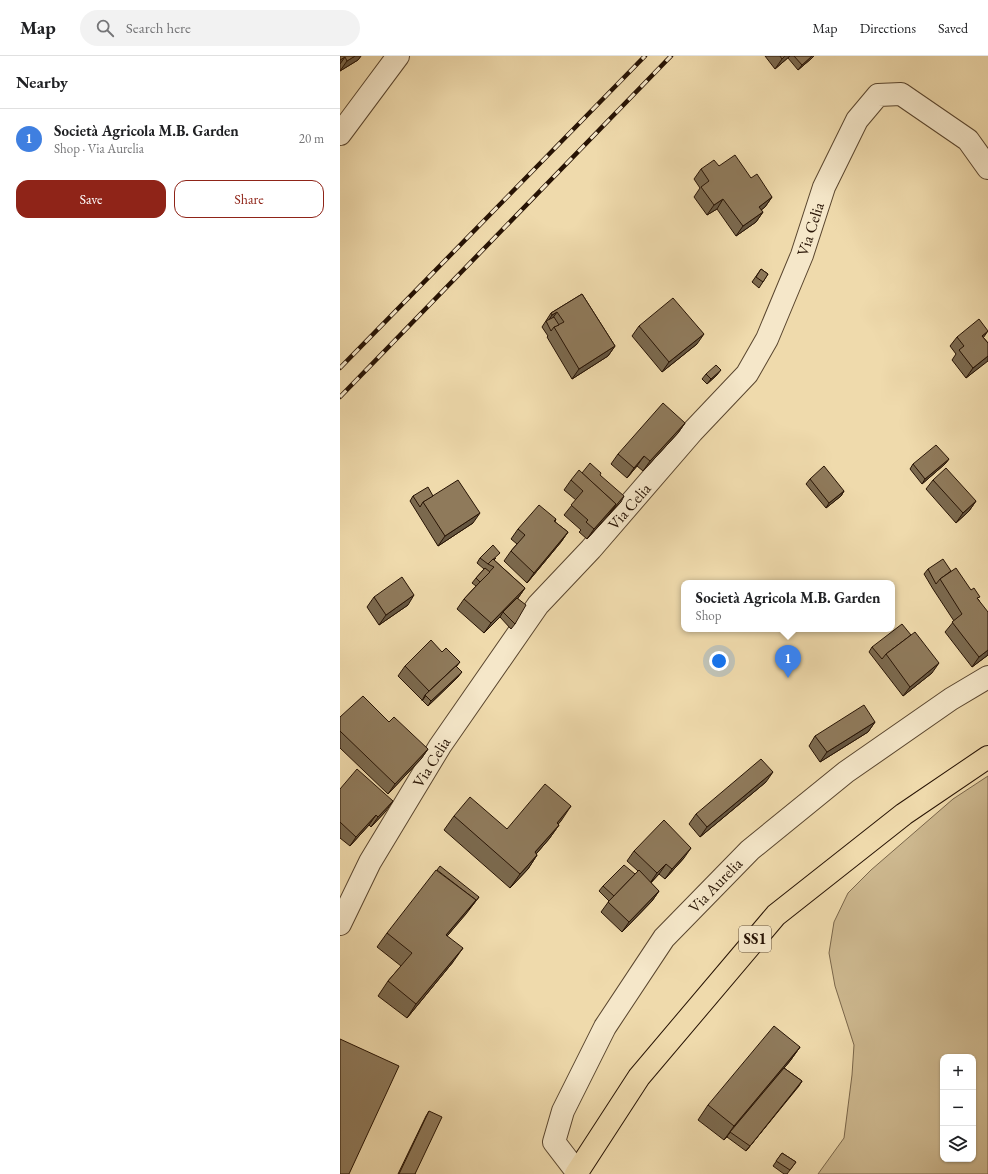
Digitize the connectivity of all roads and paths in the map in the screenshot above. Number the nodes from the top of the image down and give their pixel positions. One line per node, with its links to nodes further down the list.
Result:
1 (398, 56): 2 (street)
2 (340, 134)
3 (988, 168): 6 (street, Via Celia)
4 (988, 677): 7 (street, Via Aurelia)
5 (988, 757): 7 (main road, Via Aurelia / SS1)
6 (340, 924)
7 (576, 1173)

